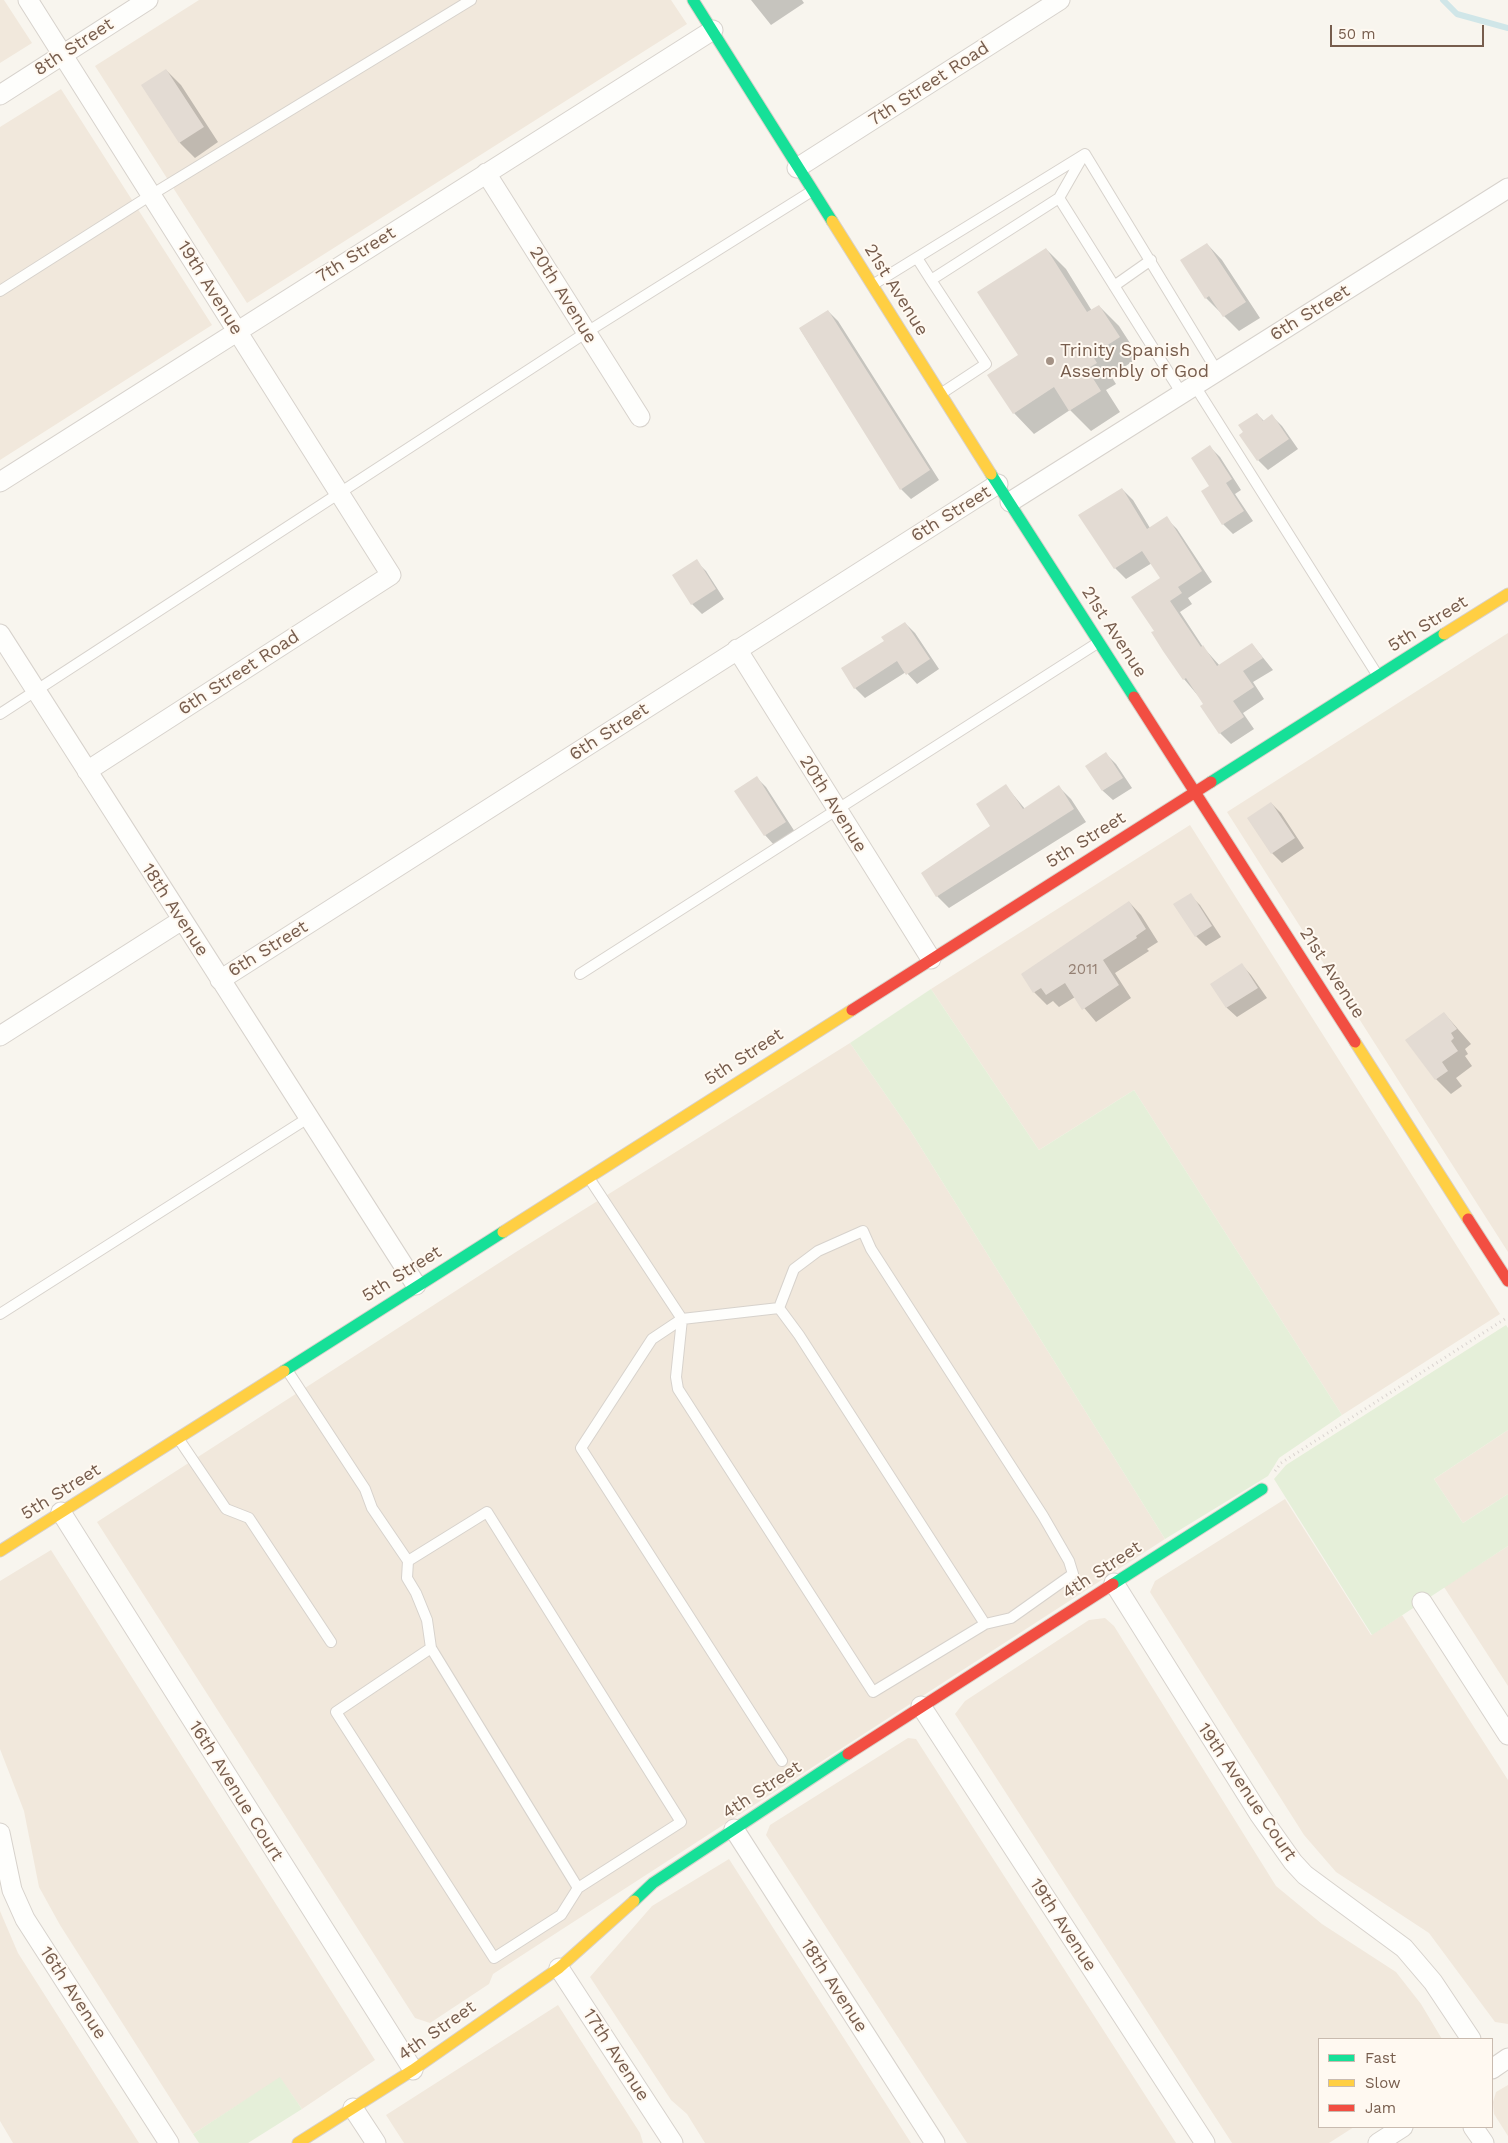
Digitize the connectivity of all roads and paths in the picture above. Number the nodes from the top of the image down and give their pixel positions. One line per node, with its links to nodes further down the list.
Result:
1 (28, 0): 7 (street, 19th Avenue)
2 (148, 0): 7 (street, 8th Street)
3 (471, 0): 14 (lane)
4 (693, 0): 6 (street, 21st Avenue)
5 (1060, 0): 10 (street, 7th Street Road)
6 (713, 30): 10 (street, 21st Avenue); 11 (street, 7th Street)
7 (63, 54): 8 (street, 8th Street); 14 (street, 19th Avenue)
8 (0, 94)
9 (1085, 154): 15 (lane); 16 (lane); 17 (lane)
10 (797, 168): 13 (street, 21st Avenue)
11 (486, 173): 22 (street, 7th Street); 23 (street, 20th Avenue)
12 (1508, 188): 24 (street, 6th Street)
13 (812, 191): 19 (street, 21st Avenue); 23 (lane)
14 (151, 195): 21 (lane); 22 (street, 19th Avenue)
15 (1059, 198): 18 (lane); 20 (lane)
16 (917, 258): 18 (lane); 19 (lane)
17 (1151, 260): 20 (lane); 24 (lane)
18 (932, 280): 26 (lane)
19 (873, 285): 26 (street, 21st Avenue)
20 (1114, 286): 25 (lane)
21 (0, 291)
22 (237, 331): 28 (street, 7th Street); 30 (street, 19th Avenue)
23 (587, 332): 27 (street, 20th Avenue); 30 (lane)
24 (1217, 371): 25 (street, 6th Street)
25 (1188, 390): 31 (street, 6th Street); 37 (lane)
26 (941, 394): 29 (street, 21st Avenue)
27 (640, 417)
28 (0, 482)
29 (998, 484): 31 (street, 21st Avenue); 36 (street, 6th Street)
30 (339, 493): 32 (street, 19th Avenue); 38 (lane)
31 (1010, 502): 35 (street, 21st Avenue)
32 (391, 575): 40 (street, 6th Street Road)
33 (1508, 594): 37 (street, 5th Street)
34 (0, 634): 38 (street, 18th Avenue)
35 (1099, 642): 41 (street, 21st Avenue); 42 (lane)
36 (737, 649): 42 (street, 20th Avenue); 46 (street, 6th Street)
37 (1378, 676): 41 (street, 5th Street)
38 (36, 691): 39 (lane); 40 (street, 18th Avenue)
39 (0, 714)
40 (87, 771): 43 (street, 18th Avenue)
41 (1195, 792): 44 (street, 5th Street); 50 (street, 21st Avenue)
42 (836, 810): 44 (street, 20th Avenue); 45 (lane)
43 (182, 920): 46 (street, 18th Avenue); 47 (street)
44 (930, 959): 49 (street, 5th Street)
45 (580, 974)
46 (220, 980): 48 (street, 18th Avenue)
47 (0, 1036)
48 (308, 1118): 51 (street, 18th Avenue); 53 (lane)
49 (589, 1177): 51 (street, 5th Street); 55 (lane)
50 (1508, 1281)
51 (416, 1285): 56 (street, 5th Street)
52 (779, 1308): 55 (lane); 64 (lane); 64 (lane)
53 (0, 1314)
54 (1508, 1317): 58 (path)
55 (682, 1319): 64 (lane); 69 (lane)
56 (286, 1368): 57 (street, 5th Street); 61 (lane)
57 (178, 1438): 59 (street, 5th Street); 65 (lane)
58 (1262, 1488): 62 (street, 4th Street)
59 (60, 1512): 60 (street, 5th Street); 77 (street, 16th Avenue Court)
60 (0, 1551)
61 (408, 1561): 66 (lane); 72 (lane)
62 (1114, 1584): 67 (street, 4th Street); 74 (street, 19th Avenue Court)
63 (1422, 1602): 68 (street)
64 (985, 1624)
65 (331, 1642)
66 (431, 1648): 72 (lane); 72 (lane)
67 (921, 1706): 70 (street, 4th Street); 86 (street, 19th Avenue)
68 (1508, 1735)
69 (782, 1761)
70 (734, 1829): 73 (street, 4th Street); 85 (street, 18th Avenue)
71 (0, 1833): 81 (street, 16th Avenue)
72 (578, 1888)
73 (560, 1968): 77 (street, 4th Street); 84 (street, 17th Avenue)
74 (1470, 2038)
75 (1508, 2058): 76 (street)
76 (1493, 2068)
77 (413, 2070): 78 (street, 4th Street)
78 (353, 2108): 82 (street, 4th Street); 83 (street)
79 (1401, 2128): 87 (street)
80 (1475, 2128): 88 (street)
81 (169, 2143)
82 (298, 2143)
83 (376, 2143)
84 (673, 2143)
85 (935, 2143)
86 (1205, 2143)
87 (1378, 2143)
88 (1484, 2143)

